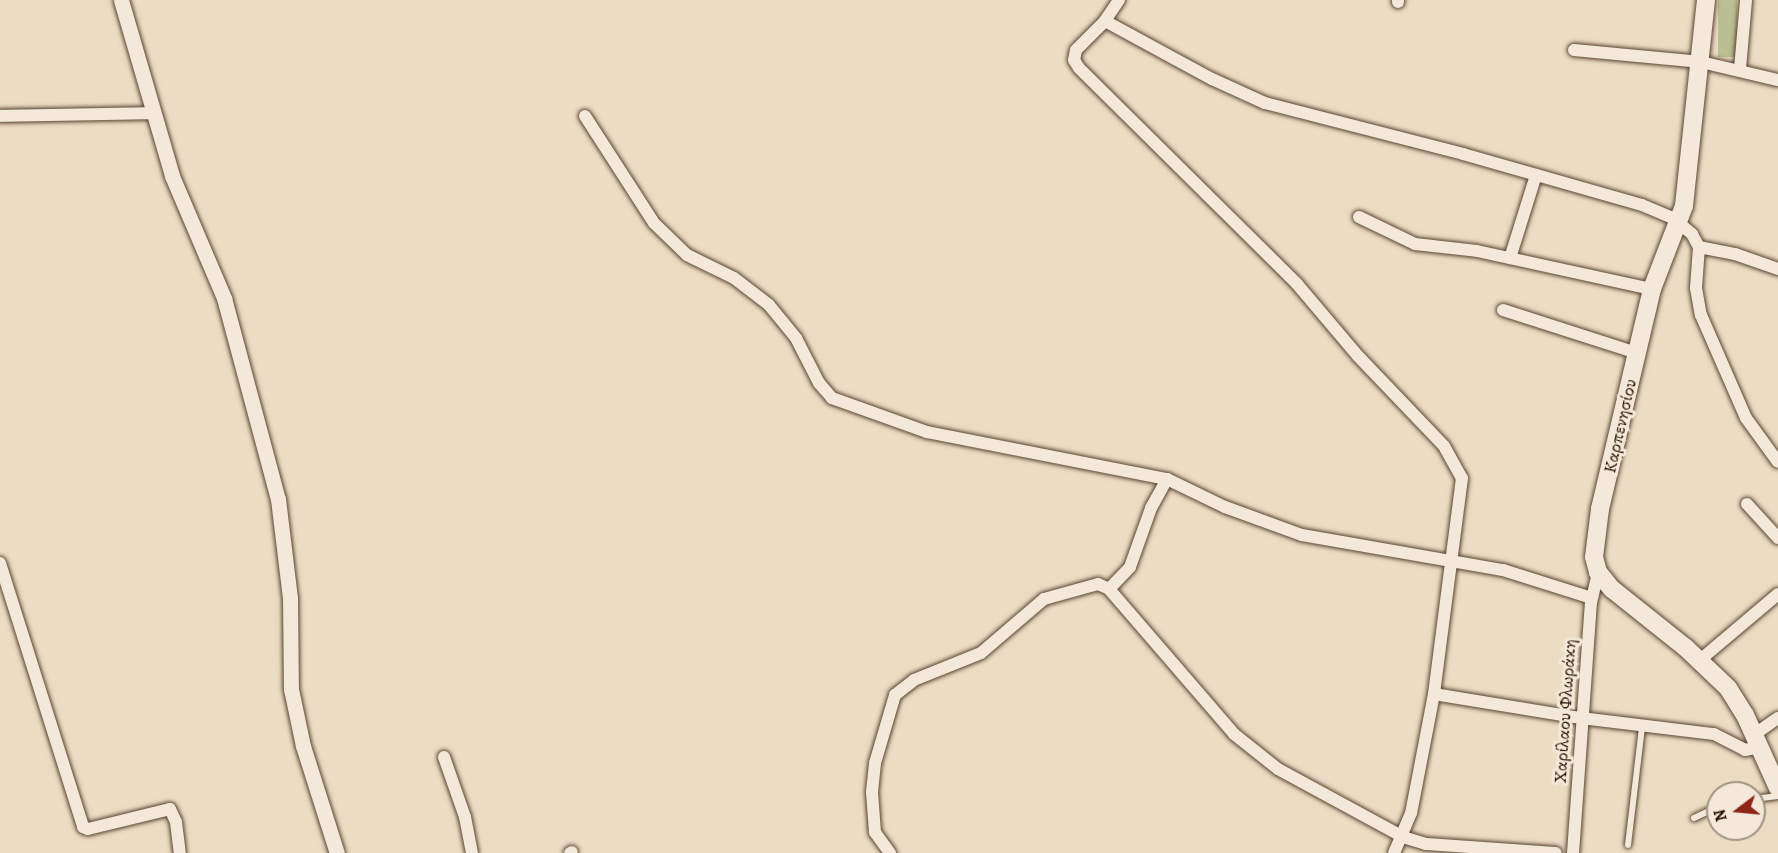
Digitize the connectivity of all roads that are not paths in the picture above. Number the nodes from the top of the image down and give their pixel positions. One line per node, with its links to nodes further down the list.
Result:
1 (121, 0): 10 (street)
2 (1119, 0): 5 (street)
3 (1706, 0): 7 (main road, Καρπενησίου)
4 (1746, 0): 8 (street)
5 (1106, 21): 13 (street); 26 (street)
6 (1574, 50): 7 (street)
7 (1701, 62): 8 (street); 15 (main road, Καρπενησίου)
8 (1740, 69): 9 (street)
9 (1778, 80)
10 (154, 113): 11 (street); 46 (street)
11 (0, 116)
12 (585, 116): 23 (street)
13 (1536, 175): 15 (street); 17 (street)
14 (1359, 217): 17 (street)
15 (1679, 222): 16 (street); 19 (main road, Καρπενησίου)
16 (1698, 247): 18 (street); 22 (street)
17 (1510, 258): 19 (street)
18 (1778, 269)
19 (1652, 289): 21 (main road, Καρπενησίου)
20 (1503, 310): 21 (street)
21 (1637, 353): 28 (main road, Καρπενησίου)
22 (1778, 462)
23 (1167, 478): 26 (street); 29 (street)
24 (1747, 504): 25 (street)
25 (1778, 538)
26 (1452, 562): 31 (street); 33 (street)
27 (0, 563): 45 (street)
28 (1598, 572): 31 (street, Χαρίλαου Φλωράκη); 32 (main road)
29 (1109, 589): 42 (street); 48 (street)
30 (1778, 594): 32 (street)
31 (1592, 598): 34 (street, Χαρίλαου Φλωράκη)
32 (1700, 660): 37 (main road)
33 (1434, 694): 34 (street); 42 (street)
34 (1581, 718): 36 (street); 51 (street, Χαρίλαου Φλωράκη)
35 (1778, 718): 37 (street)
36 (1642, 727): 37 (street); 43 (lane)
37 (1758, 740): 39 (main road)
38 (444, 757): 47 (street)
39 (1777, 786)
40 (1706, 812): 41 (lane)
41 (1694, 818)
42 (1403, 837): 44 (street); 49 (street)
43 (1628, 844)
44 (1481, 851): 50 (street)
45 (180, 853)
46 (338, 853)
47 (472, 853)
48 (890, 853)
49 (1394, 853)
50 (1556, 853)
51 (1573, 853)

